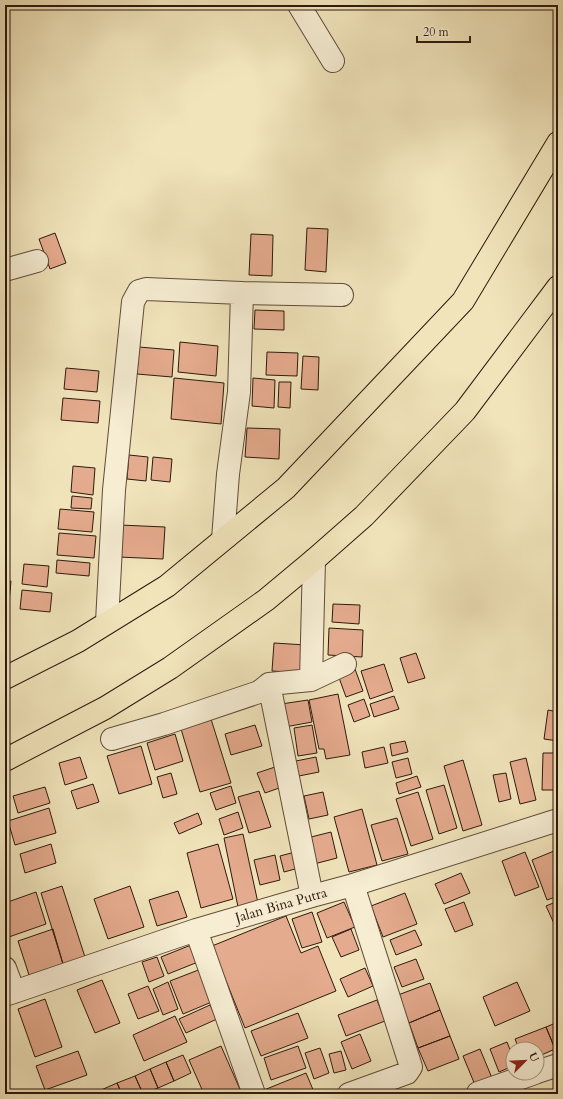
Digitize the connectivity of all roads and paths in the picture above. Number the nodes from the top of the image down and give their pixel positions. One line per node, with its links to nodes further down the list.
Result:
1 (299, 5): 2 (street)
2 (334, 61)
3 (558, 143): 9 (main road)
4 (37, 261): 5 (street)
5 (5, 270)
6 (558, 287): 10 (main road)
7 (242, 293): 8 (street); 9 (street); 11 (street)
8 (342, 296)
9 (224, 539): 11 (main road)
10 (314, 560): 14 (street); 17 (main road)
11 (107, 622): 13 (main road)
12 (345, 664): 14 (street)
13 (5, 678)
14 (311, 680): 15 (street)
15 (269, 684): 16 (street); 20 (street)
16 (112, 738)
17 (5, 760)
18 (558, 820): 19 (street, Jalan Bina Putra)
19 (353, 885): 20 (street, Jalan Bina Putra); 29 (street)
20 (312, 896): 21 (street, Jalan Bina Putra)
21 (196, 930): 23 (street, Jalan Bina Putra); 28 (street)
22 (5, 968): 23 (street)
23 (10, 994)
24 (558, 1065): 25 (street)
25 (545, 1070)
26 (513, 1081): 27 (street)
27 (478, 1093)
28 (254, 1094)
29 (349, 1094)

